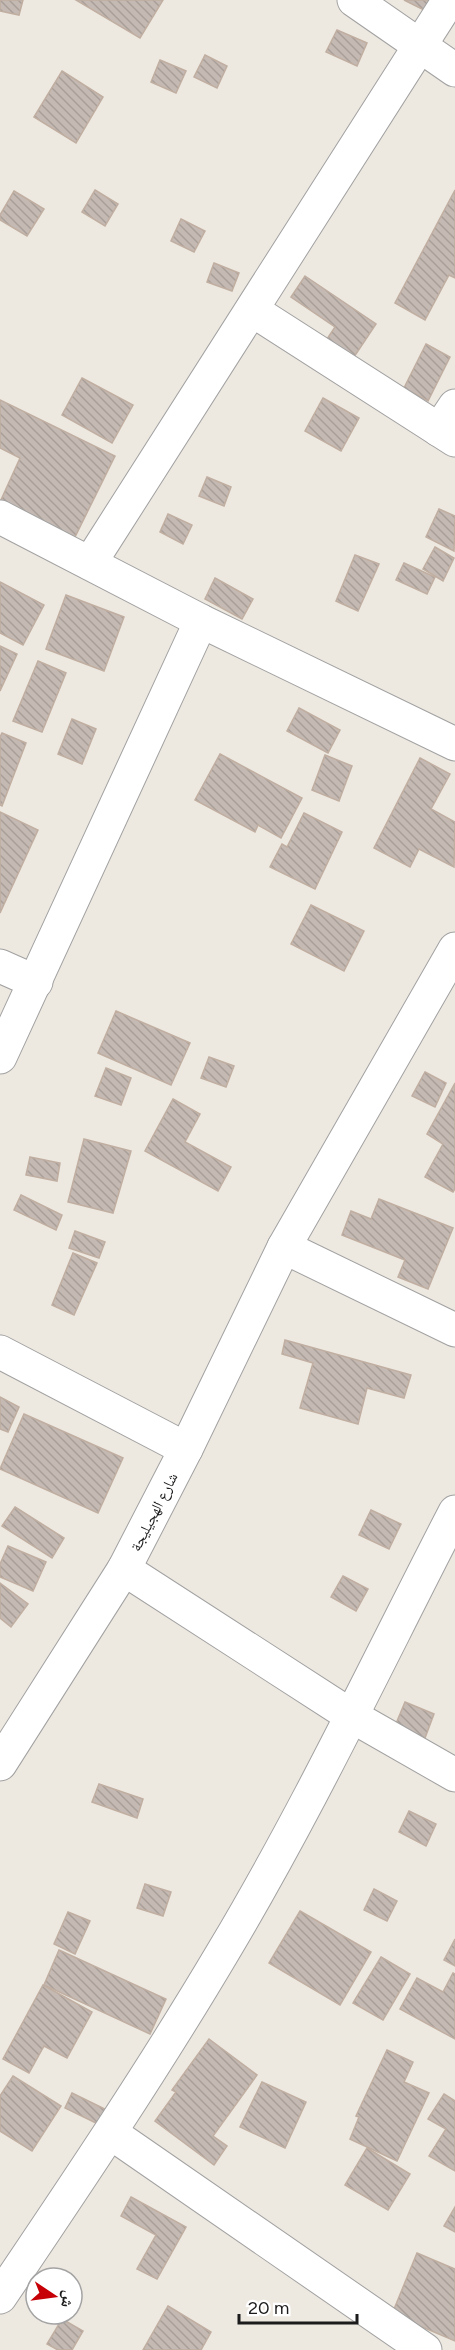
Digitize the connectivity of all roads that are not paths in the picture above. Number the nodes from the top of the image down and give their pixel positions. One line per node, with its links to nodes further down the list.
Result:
1 (354, 0): 3 (street)
2 (449, 0): 3 (street)
3 (420, 45): 4 (street); 5 (street)
4 (455, 70)
5 (252, 310): 6 (street); 8 (street)
6 (450, 425)
7 (0, 517): 8 (street)
8 (90, 562): 9 (street)
9 (201, 621): 10 (street); 13 (street)
10 (455, 744)
11 (455, 949): 15 (street, شارع الهجيليجة)
12 (0, 966): 13 (street)
13 (36, 982): 14 (street)
14 (0, 1057)
15 (284, 1247): 16 (street); 18 (street, شارع الهجيليجة)
16 (455, 1330)
17 (0, 1352): 18 (street)
18 (186, 1449): 20 (street, شارع الهجيليجة)
19 (455, 1512): 21 (street)
20 (124, 1569): 21 (street); 22 (street, شارع الهجيليجة)
21 (350, 1716): 23 (street); 24 (street)
22 (0, 1764)
23 (455, 1775)
24 (111, 2133): 25 (street); 26 (street)
25 (0, 2296)
26 (425, 2350)

